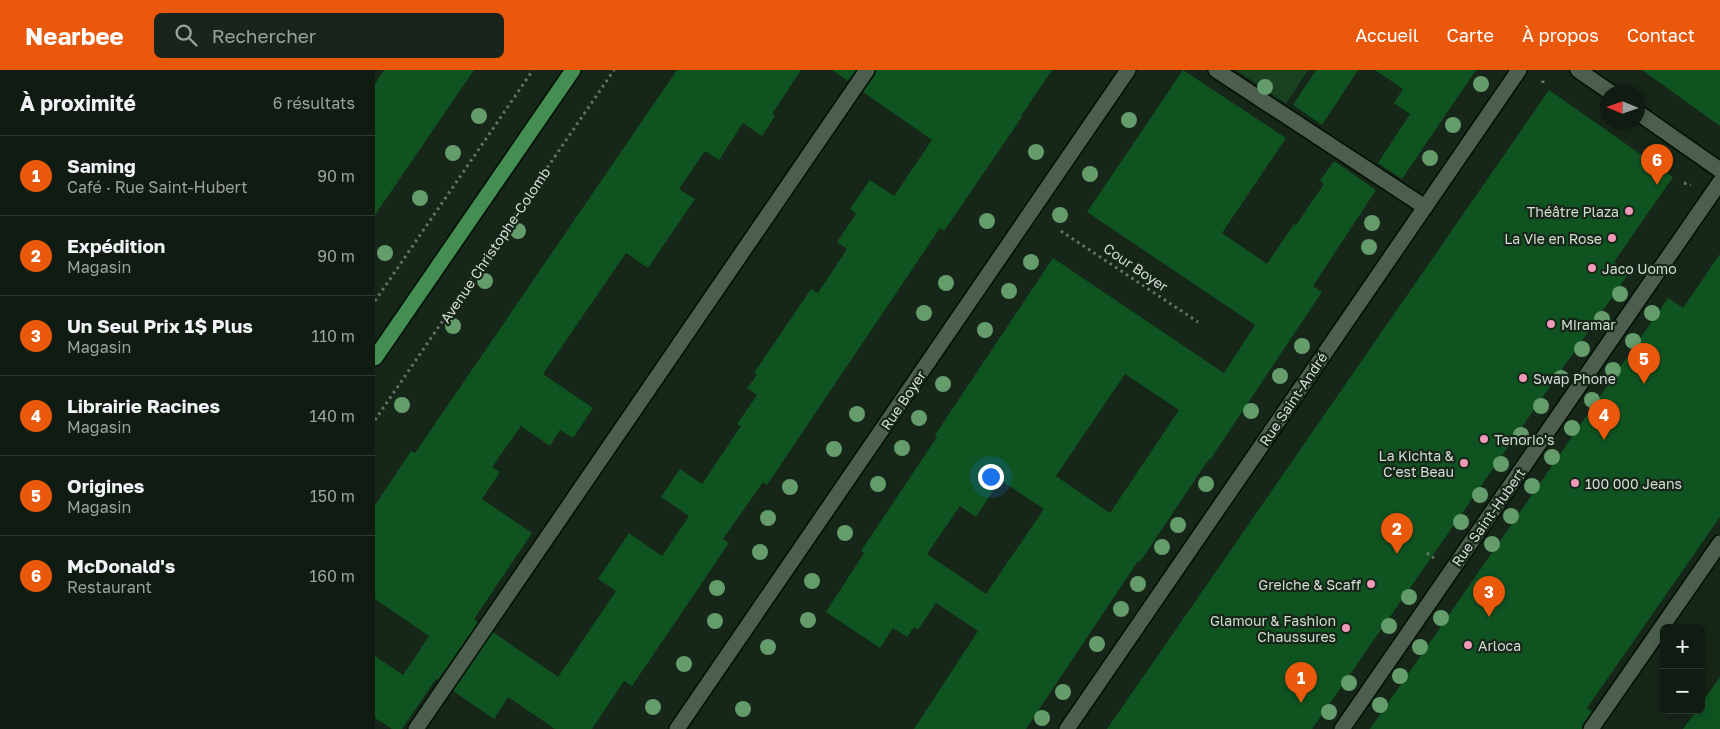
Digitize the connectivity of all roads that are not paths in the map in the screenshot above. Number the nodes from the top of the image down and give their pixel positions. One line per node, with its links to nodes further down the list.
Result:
1 (573, 70): 12 (main road)
2 (867, 70): 14 (street)
3 (1128, 70): 15 (street, Rue Boyer)
4 (1216, 70): 11 (street)
5 (1519, 70): 11 (street, Rue Saint-André)
6 (1578, 70): 7 (street)
7 (1600, 85)
8 (1645, 118): 9 (street)
9 (1720, 170)
10 (1720, 182): 17 (street, Rue Saint-Hubert)
11 (1425, 207): 16 (street, Rue Saint-André)
12 (375, 358)
13 (1720, 544): 18 (street)
14 (416, 729)
15 (677, 729)
16 (1067, 729)
17 (1342, 729)
18 (1591, 729)

